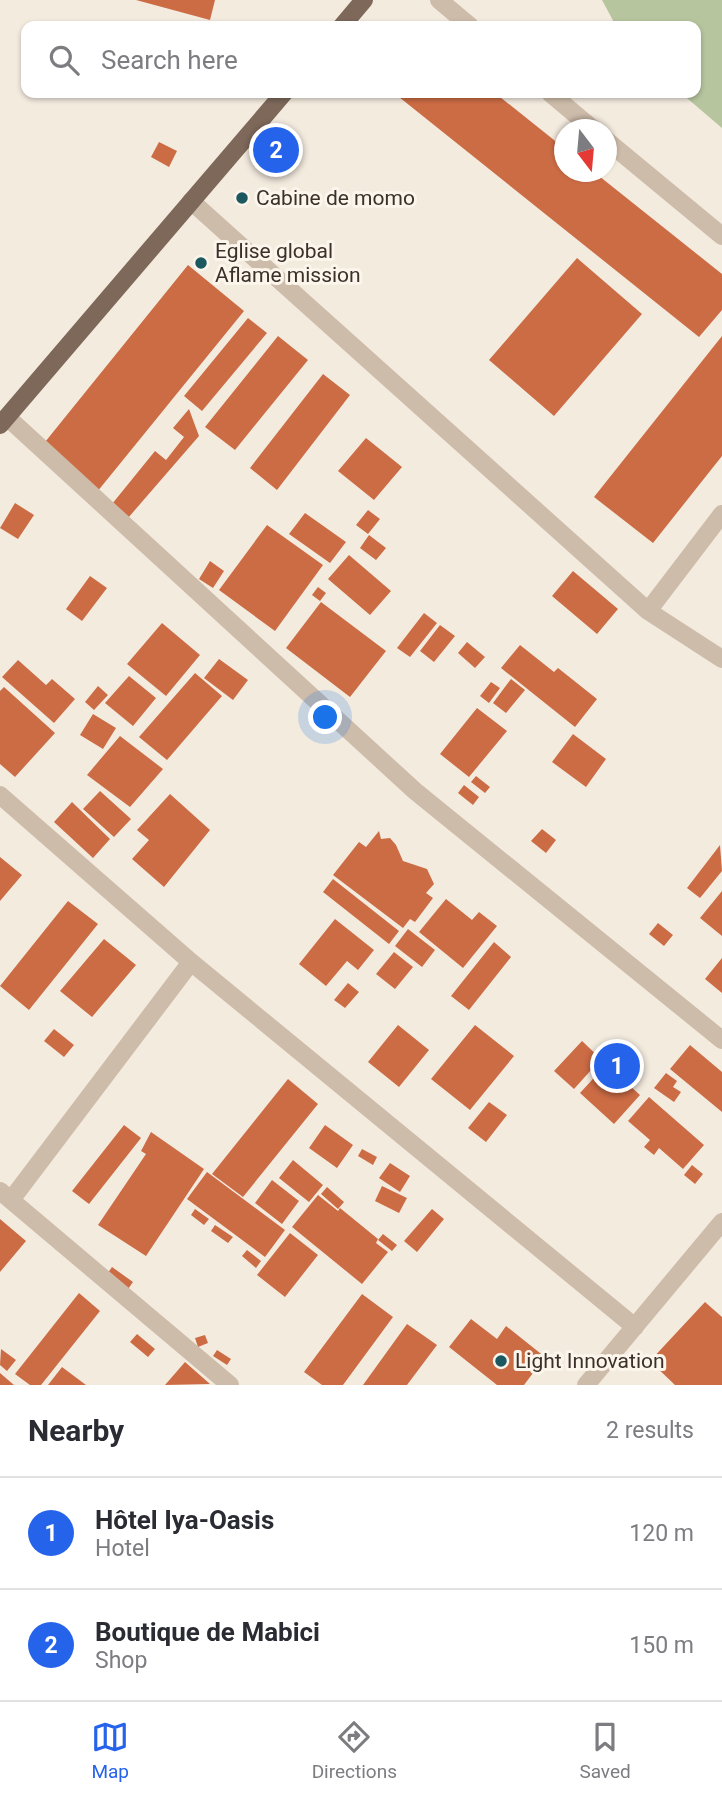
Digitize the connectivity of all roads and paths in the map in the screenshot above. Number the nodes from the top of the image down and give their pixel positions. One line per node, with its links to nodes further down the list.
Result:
1 (364, 0): 3 (main road)
2 (439, 0): 4 (street)
3 (346, 21)
4 (464, 21)
5 (280, 98): 9 (main road)
6 (556, 98): 7 (street)
7 (581, 119)
8 (617, 147): 10 (street)
9 (191, 201): 11 (main road); 13 (street)
10 (722, 236)
11 (3, 421): 17 (street)
12 (722, 514): 13 (street)
13 (648, 611): 14 (street)
14 (722, 659)
15 (0, 795): 16 (street)
16 (191, 962): 18 (street); 20 (street)
17 (722, 1040)
18 (5, 1195): 21 (street)
19 (722, 1222): 20 (street)
20 (635, 1326): 22 (street)
21 (230, 1385)
22 (586, 1385)

